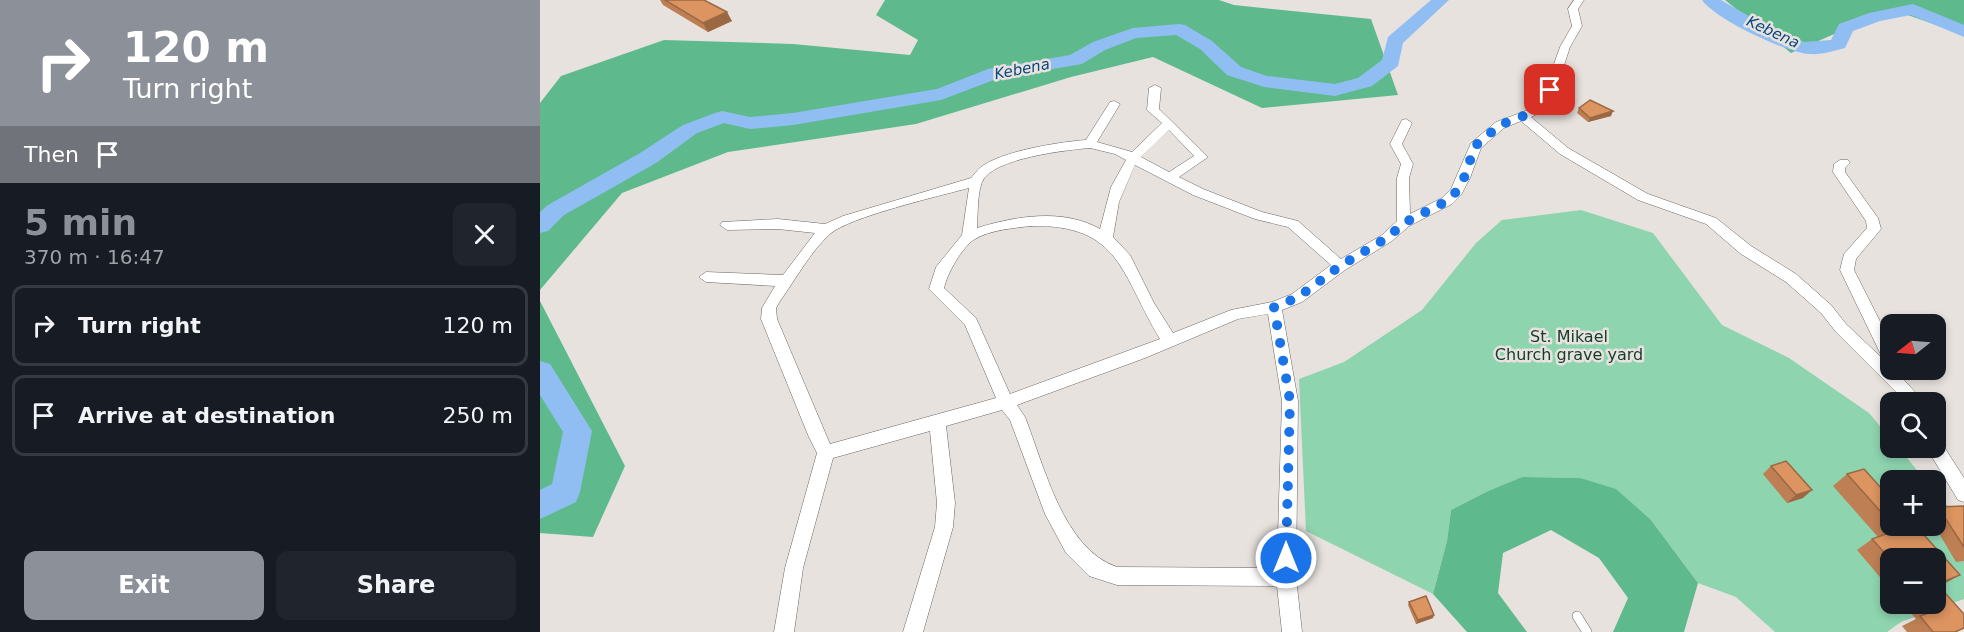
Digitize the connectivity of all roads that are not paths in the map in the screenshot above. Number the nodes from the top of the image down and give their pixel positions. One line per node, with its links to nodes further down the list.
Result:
1 (1579, 0): 4 (street)
2 (1155, 88): 6 (street)
3 (1114, 104): 7 (street)
4 (1524, 117): 12 (street); 23 (street)
5 (1406, 123): 12 (street)
6 (1169, 124): 8 (street); 10 (street)
7 (1090, 144): 8 (street); 11 (street)
8 (1131, 159): 10 (street); 16 (street)
9 (1844, 163): 21 (street)
10 (1168, 178): 17 (street)
11 (976, 181): 14 (street); 15 (street)
12 (1404, 223): 17 (street)
13 (727, 225): 14 (street)
14 (827, 229): 19 (street)
15 (969, 236): 16 (street); 24 (street)
16 (1106, 237): 22 (street)
17 (1340, 266): 20 (street)
18 (706, 277): 19 (street)
19 (787, 281): 26 (street)
20 (1274, 307): 22 (street); 29 (street)
21 (1880, 337)
22 (1169, 340): 24 (street)
23 (1904, 392)
24 (1006, 402): 25 (street); 29 (street)
25 (937, 420): 26 (street); 32 (street)
26 (826, 453): 31 (street)
27 (1942, 458): 28 (street)
28 (1964, 494)
29 (1286, 577): 33 (street)
30 (1577, 616): 34 (lane)
31 (784, 632)
32 (913, 632)
33 (1292, 632)
34 (1587, 632)

